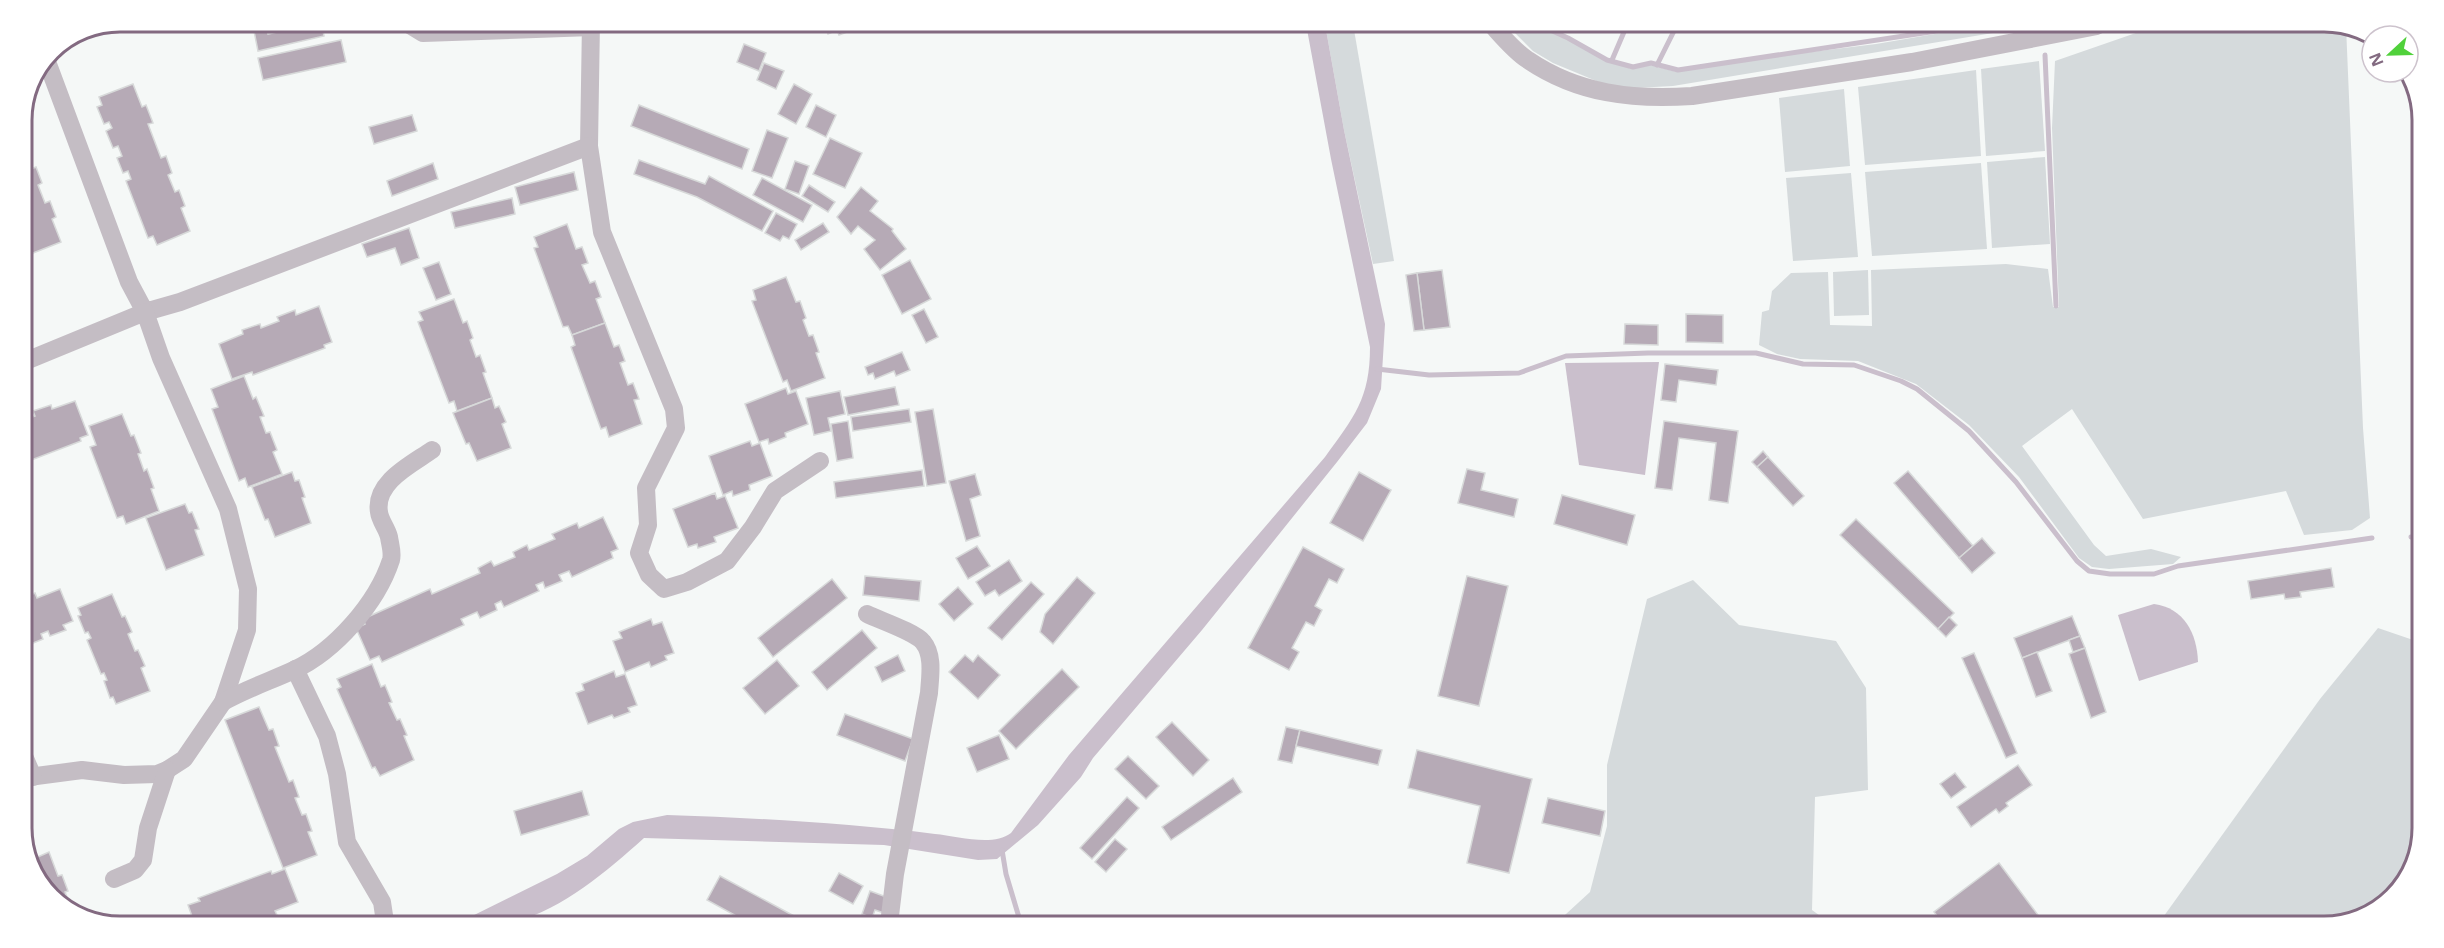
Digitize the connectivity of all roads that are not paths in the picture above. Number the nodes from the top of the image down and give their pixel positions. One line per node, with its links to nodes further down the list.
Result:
1 (421, 32): 2 (street)
2 (442, 32)
3 (592, 32): 7 (street)
4 (1499, 32): 5 (street)
5 (2066, 32)
6 (49, 67): 8 (street)
7 (589, 146): 8 (street); 11 (street)
8 (145, 312): 9 (street); 14 (street)
9 (32, 358)
10 (432, 450): 13 (street)
11 (820, 461)
12 (867, 614): 19 (street)
13 (295, 669): 14 (street); 18 (street)
14 (223, 702): 15 (street)
15 (167, 770): 16 (street); 17 (street)
16 (32, 777)
17 (114, 879)
18 (384, 916)
19 (890, 916)

